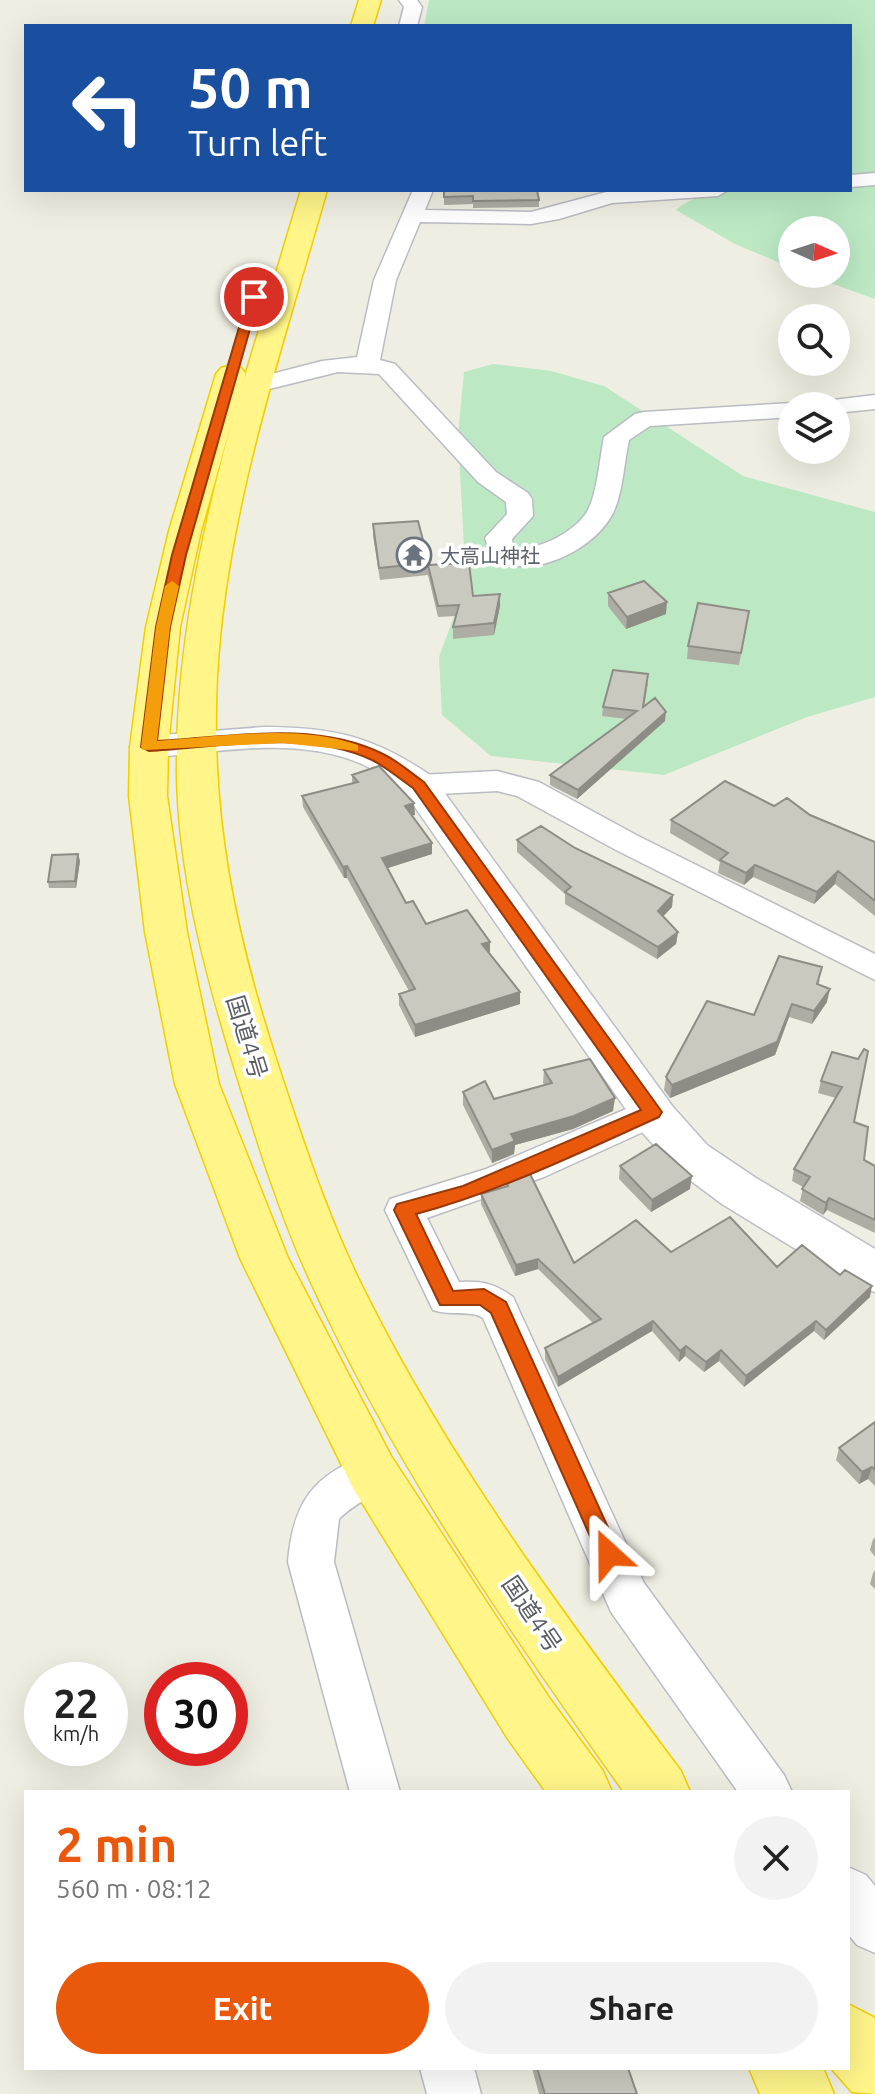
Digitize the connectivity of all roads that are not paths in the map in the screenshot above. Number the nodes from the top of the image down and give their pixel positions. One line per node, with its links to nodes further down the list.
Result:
1 (370, 0): 3 (highway)
2 (408, 0): 4 (street)
3 (363, 24)
4 (409, 24)
5 (875, 179): 6 (street)
6 (852, 181)
7 (283, 192): 17 (highway, 国道4号)
8 (313, 192): 13 (highway, 国道4号)
9 (422, 192): 11 (street)
10 (687, 192): 11 (street)
11 (412, 216): 12 (street)
12 (368, 362): 13 (street); 16 (street)
13 (257, 385): 17 (highway, 国道4号)
14 (875, 402): 15 (street)
15 (850, 404)
16 (778, 411)
17 (172, 745): 18 (street); 22 (highway, 国道4号); 25 (highway, 国道4号)
18 (419, 785): 19 (street); 20 (street)
19 (875, 968)
20 (652, 1112): 21 (street); 26 (street)
21 (875, 1273)
22 (372, 1472): 23 (street); 24 (highway, 国道4号)
23 (374, 1790)
24 (581, 1790)
25 (659, 1790)
26 (766, 1790)
27 (850, 1896): 28 (street)
28 (875, 1927)
29 (448, 2070): 31 (street)
30 (783, 2070): 32 (highway)
31 (454, 2094)
32 (801, 2094)

